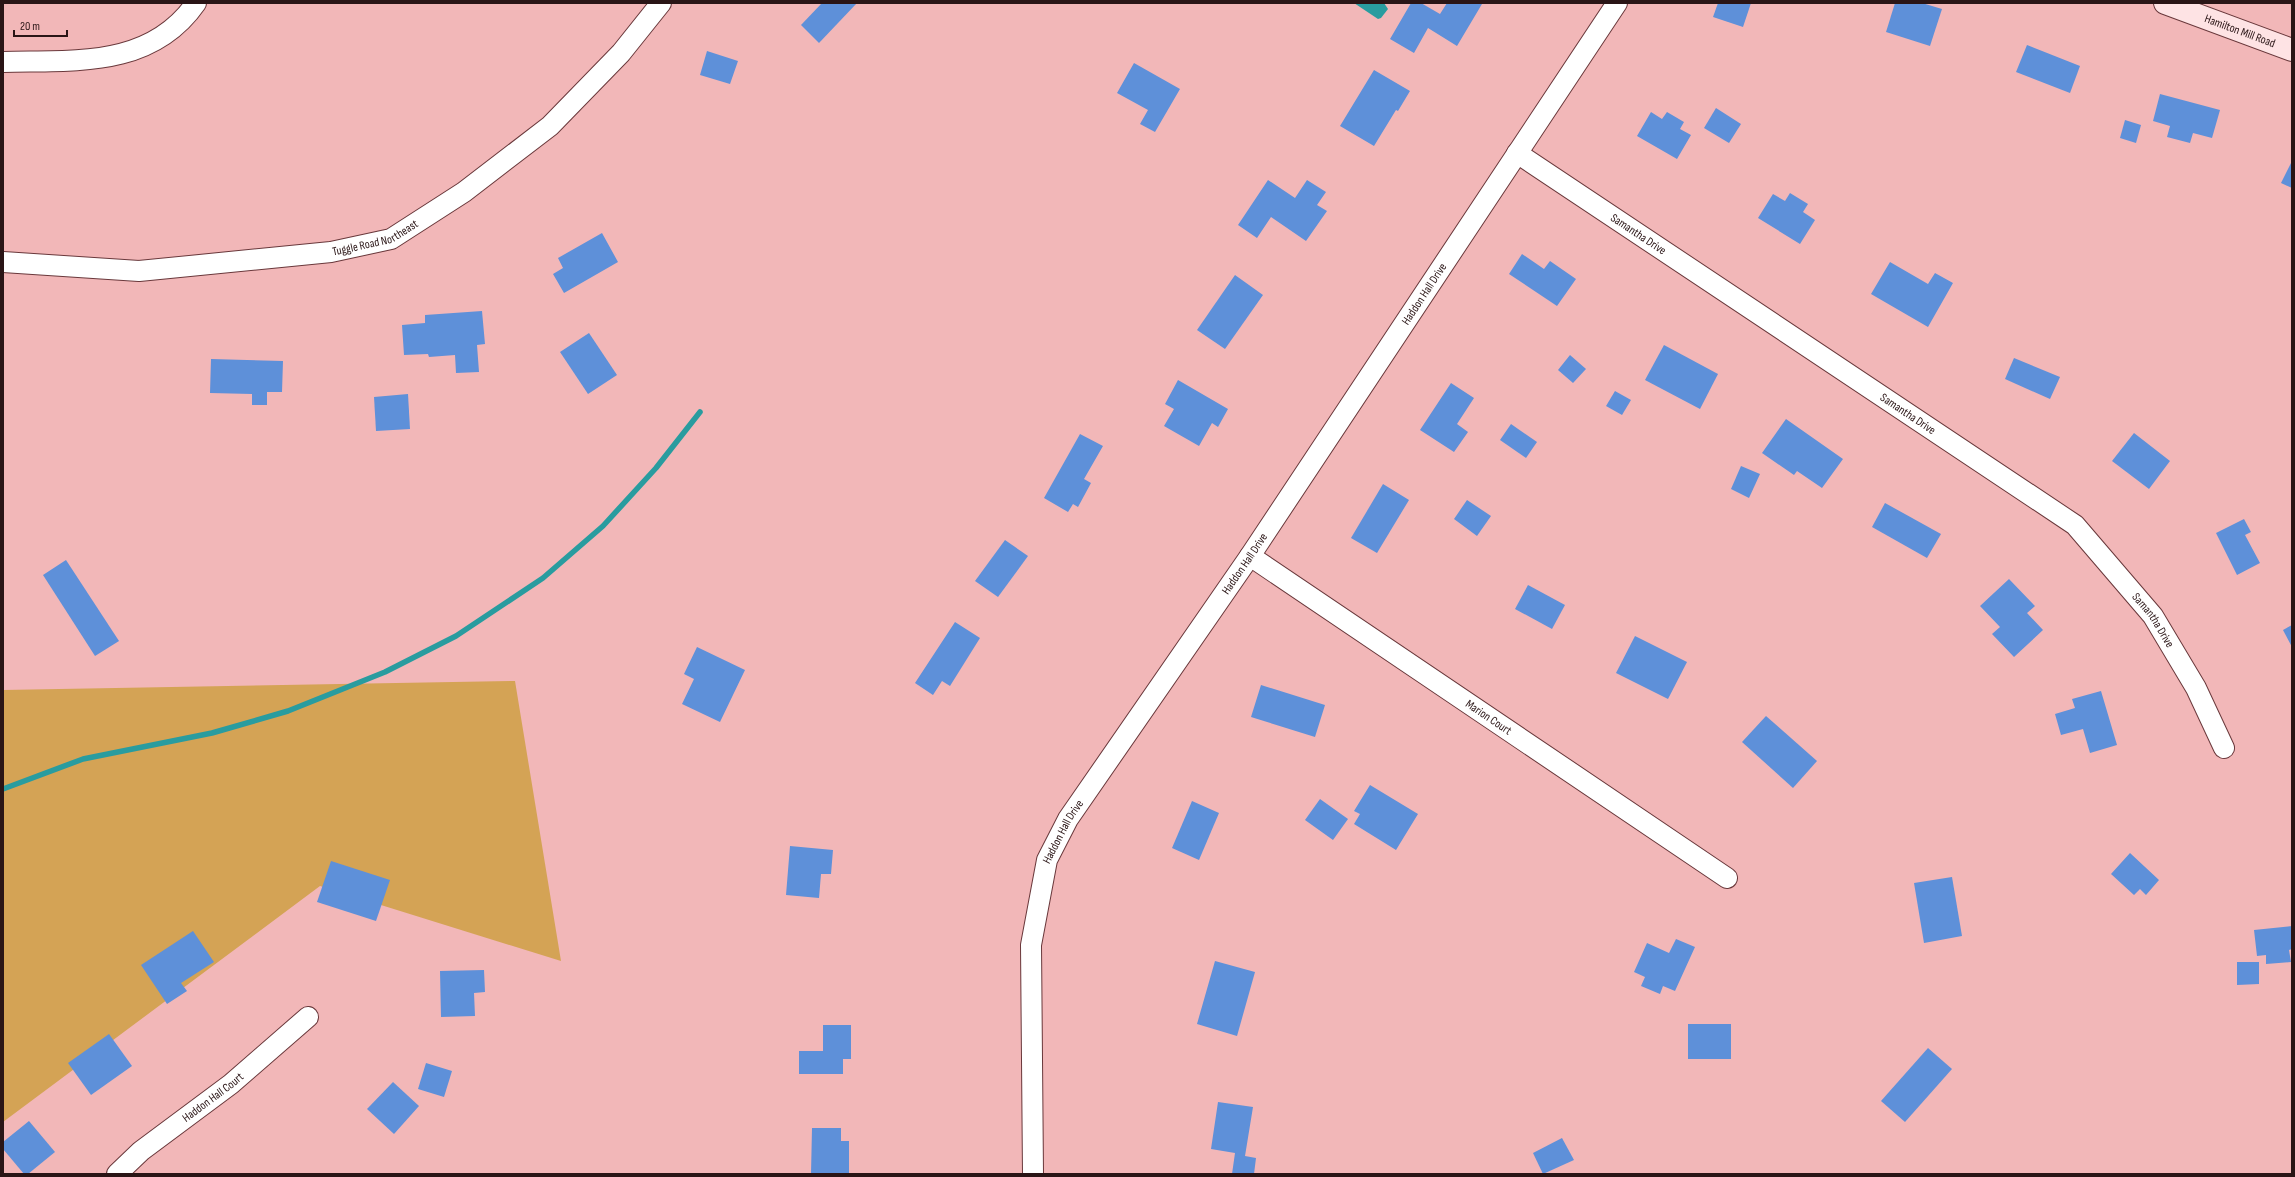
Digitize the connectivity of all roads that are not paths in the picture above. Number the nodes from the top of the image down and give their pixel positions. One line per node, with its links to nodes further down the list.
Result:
1 (196, 3): 6 (street)
2 (661, 3): 8 (street, Tuggle Road Northeast)
3 (1617, 3): 7 (street, Haddon Hall Drive)
4 (2165, 3): 5 (main road, Hamilton Mill Road)
5 (2292, 50)
6 (3, 62)
7 (1517, 153): 9 (street, Haddon Hall Drive); 10 (street, Samantha Drive)
8 (3, 262)
9 (1250, 556): 11 (street, Marion Court); 14 (street, Haddon Hall Drive)
10 (2224, 748)
11 (1727, 878)
12 (308, 1018): 13 (street, Haddon Hall Court)
13 (117, 1174)
14 (1033, 1174)

